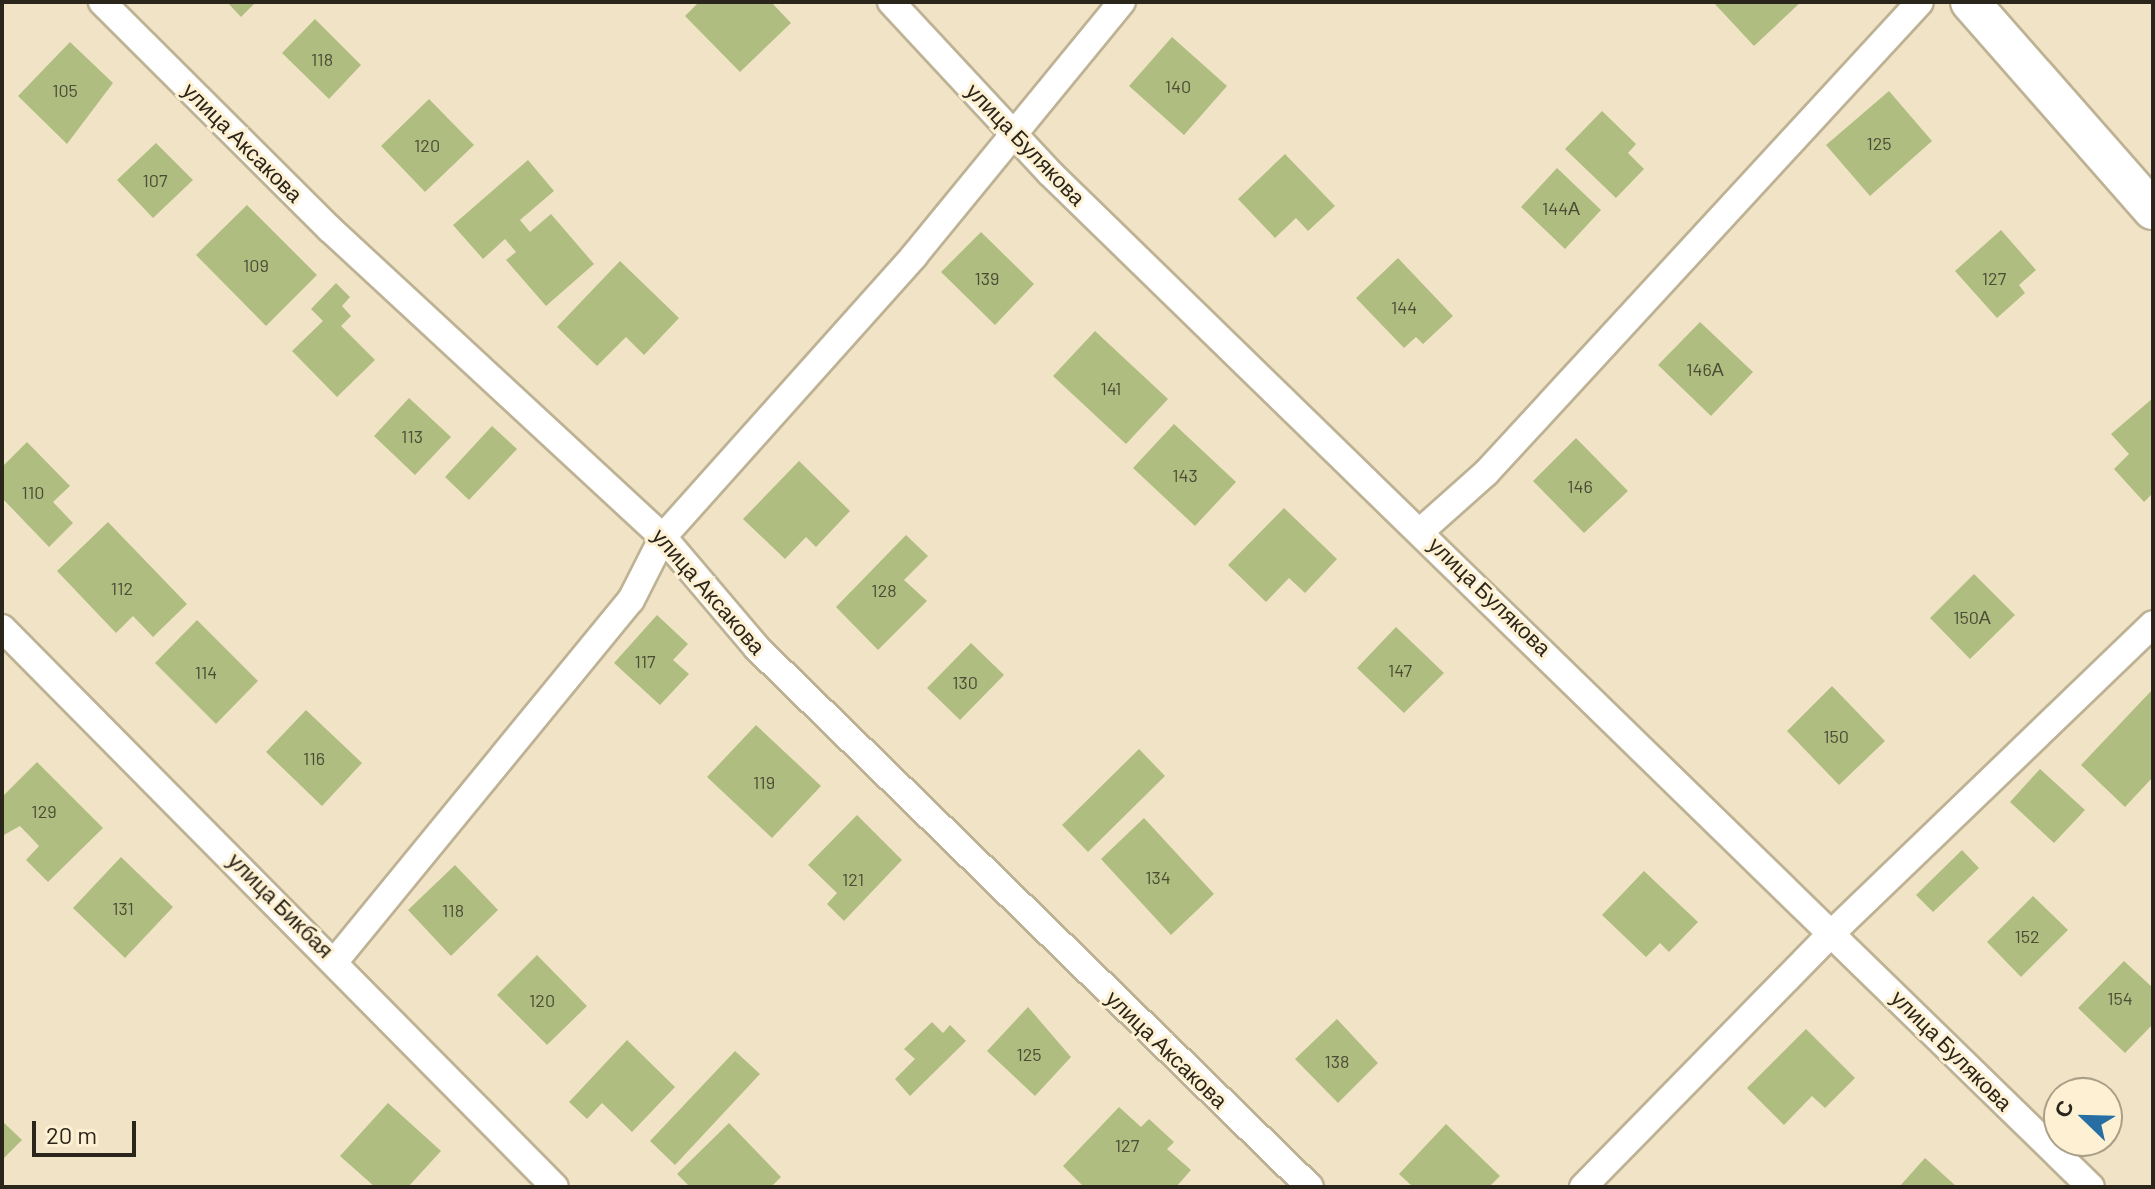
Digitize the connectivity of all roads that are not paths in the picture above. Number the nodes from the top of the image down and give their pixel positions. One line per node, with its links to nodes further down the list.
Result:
1 (102, 2): 9 (street, улица Аксакова)
2 (891, 2): 6 (street, улица Булякова)
3 (1122, 2): 6 (street)
4 (1920, 2): 8 (street)
5 (1970, 2): 7 (main road)
6 (1015, 132): 8 (street, улица Булякова); 9 (street)
7 (2153, 210)
8 (1422, 530): 12 (street, улица Булякова)
9 (663, 537): 13 (street); 15 (street, улица Аксакова)
10 (2153, 624): 12 (street)
11 (2, 628): 13 (street, улица Бикбая)
12 (1833, 932): 16 (street); 17 (street, улица Булякова)
13 (336, 960): 14 (street, улица Бикбая)
14 (555, 1187)
15 (1310, 1187)
16 (1583, 1187)
17 (2091, 1187)

